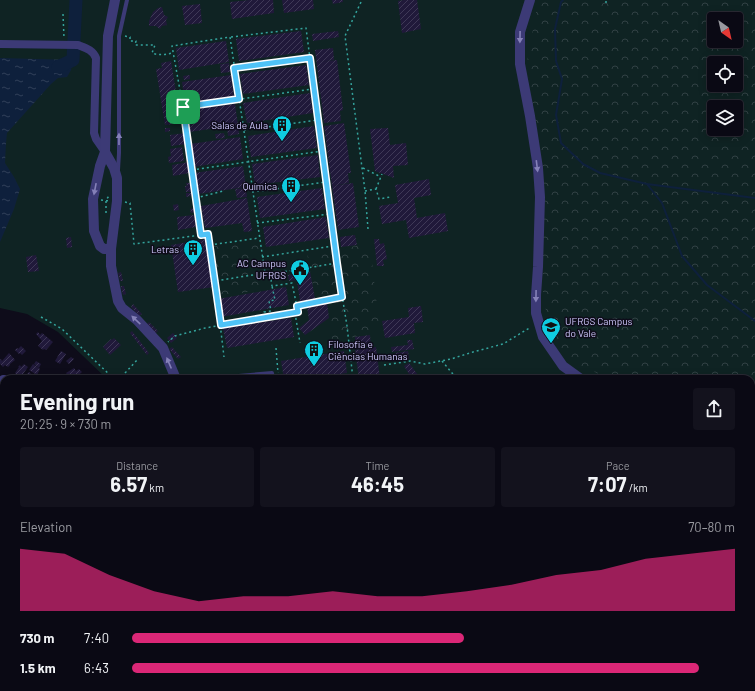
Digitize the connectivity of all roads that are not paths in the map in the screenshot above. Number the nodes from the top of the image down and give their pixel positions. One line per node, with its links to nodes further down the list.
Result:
1 (116, 0): 5 (street)
2 (128, 0): 6 (lane, one-way to 2)
3 (530, 0): 11 (street, one-way to 11)
4 (0, 44): 5 (street)
5 (105, 152): 6 (street); 7 (street, one-way to 7)
6 (117, 178): 7 (street)
7 (112, 249): 8 (street, one-way to 7)
8 (174, 375)
9 (250, 375): 10 (lane)
10 (272, 375)
11 (575, 375)

